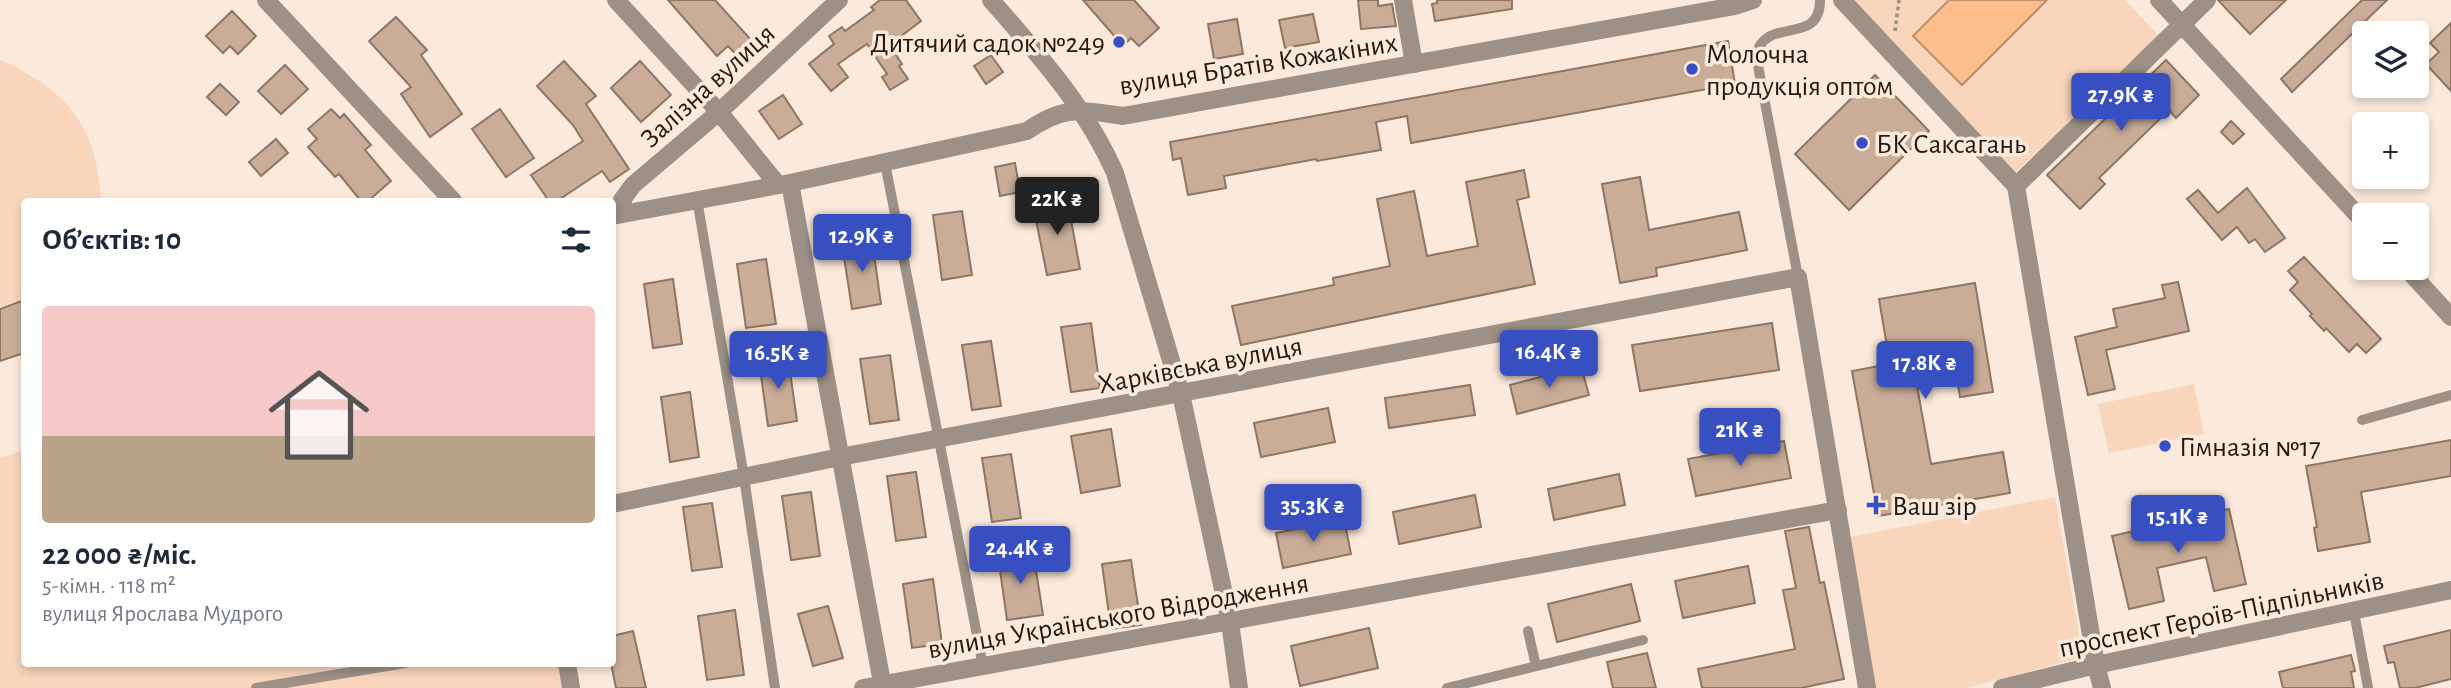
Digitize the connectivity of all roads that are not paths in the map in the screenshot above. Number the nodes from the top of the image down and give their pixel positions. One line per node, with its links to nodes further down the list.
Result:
1 (266, 0): 18 (street)
2 (616, 0): 14 (street)
3 (839, 0): 14 (street, Залізна вулиця)
4 (990, 0): 13 (street)
5 (1402, 0): 12 (street)
6 (1753, 0): 12 (street, вулиця Братів Кожакіних)
7 (1820, 0): 22 (lane)
8 (1843, 0): 17 (street)
9 (2158, 0): 11 (street)
10 (2207, 0): 11 (street)
11 (2182, 24): 17 (street); 20 (street)
12 (1414, 64): 13 (street, вулиця Братів Кожакіних)
13 (1081, 110): 15 (street, вулиця Братів Кожакіних); 25 (street)
14 (719, 112): 16 (street); 21 (street, Залізна вулиця)
15 (885, 163): 16 (street, вулиця Братів Кожакіних); 28 (lane)
16 (784, 184): 19 (street, вулиця Братів Кожакіних); 29 (street)
17 (2016, 186): 38 (street)
18 (450, 198)
19 (697, 199): 21 (street, вулиця Братів Кожакіних); 30 (lane)
20 (2352, 209)
21 (619, 215)
22 (1798, 276): 25 (street, Харківська вулиця); 32 (street)
23 (2417, 280): 24 (street)
24 (2451, 317)
25 (1181, 394): 28 (street, Харківська вулиця); 35 (street)
26 (2451, 395): 27 (lane)
27 (2362, 420)
28 (939, 439): 29 (street, Харківська вулиця); 39 (lane)
29 (840, 457): 30 (street, Харківська вулиця); 43 (street)
30 (744, 477): 31 (street, Харківська вулиця); 46 (lane)
31 (616, 503)
32 (1838, 510): 35 (street, вулиця Українського Відродження); 50 (street)
33 (2451, 590): 34 (street, проспект Героїв-Підпільників)
34 (2354, 612): 38 (street, проспект Героїв-Підпільників); 53 (lane)
35 (1230, 622): 39 (street, вулиця Українського Відродження); 48 (street)
36 (1528, 631): 40 (lane)
37 (1643, 640): 40 (lane)
38 (2096, 665): 51 (street, проспект Героїв-Підпільників); 52 (street)
39 (983, 666): 43 (street, вулиця Українського Відродження)
40 (1536, 666): 49 (lane)
41 (381, 667): 44 (lane)
42 (568, 667): 45 (street)
43 (882, 686): 47 (street, вулиця Українського Відродження)
44 (256, 688)
45 (571, 688)
46 (775, 688)
47 (863, 688)
48 (1240, 688)
49 (1447, 688)
50 (1867, 688)
51 (2003, 688)
52 (2102, 688)
53 (2368, 688)

